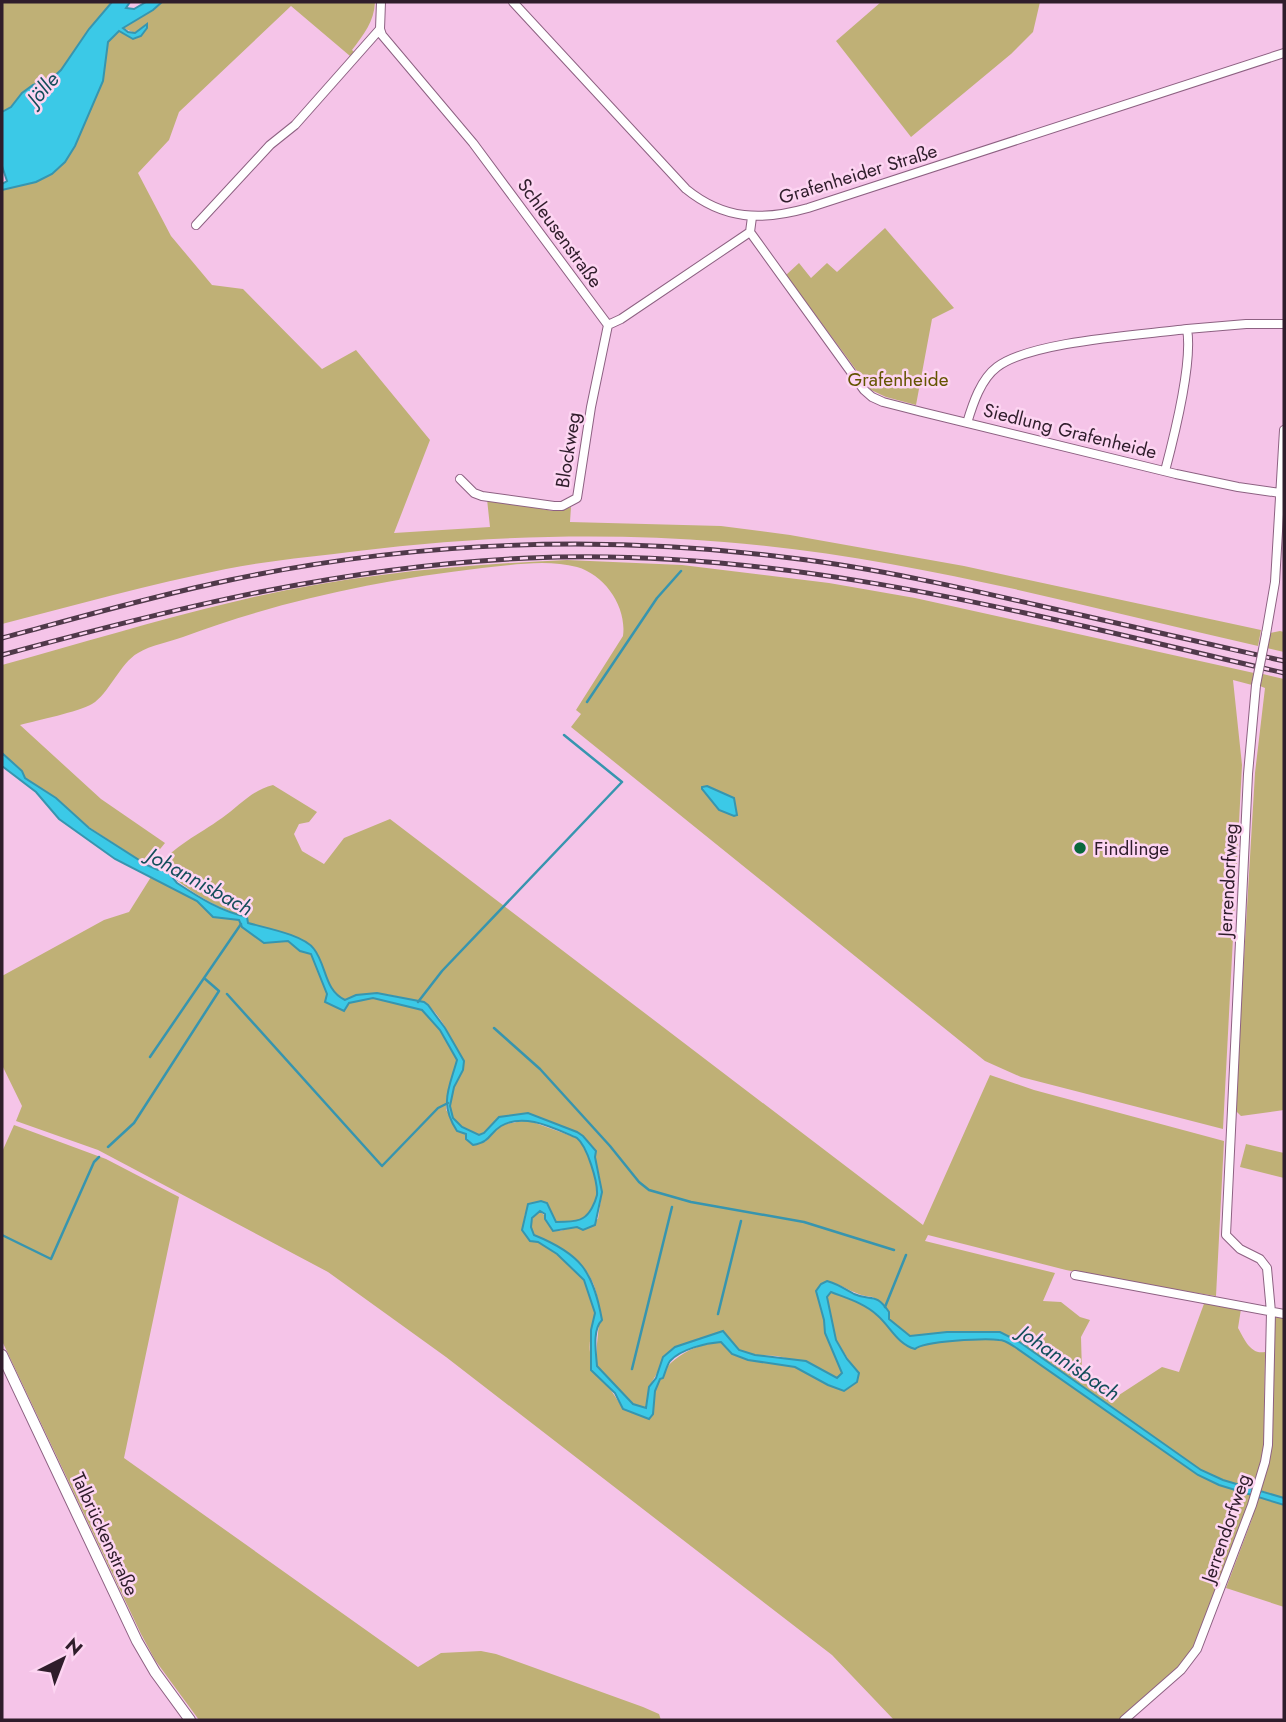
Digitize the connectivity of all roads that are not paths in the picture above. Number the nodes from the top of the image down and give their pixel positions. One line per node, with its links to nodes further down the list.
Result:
1 (381, 2): 3 (street)
2 (513, 2): 5 (street, Grafenheider Straße)
3 (380, 29): 6 (street); 9 (street, Schleusenstraße)
4 (1284, 53): 5 (street, Grafenheider Straße)
5 (752, 217): 7 (street)
6 (196, 225)
7 (750, 232): 9 (street); 11 (street, Siedlung Grafenheide)
8 (1284, 324): 10 (street, Siedlung Grafenheide)
9 (608, 325): 14 (street, Blockweg)
10 (1187, 329): 11 (street, Siedlung Grafenheide); 13 (street, Siedlung Grafenheide)
11 (967, 423): 13 (street, Siedlung Grafenheide)
12 (1284, 430): 15 (street, Jerrendorfweg)
13 (1165, 471): 15 (street, Siedlung Grafenheide)
14 (460, 479)
15 (1280, 493): 17 (street, Jerrendorfweg, bridge)
16 (1075, 1275): 17 (street)
17 (1271, 1312): 18 (street); 21 (street, Jerrendorfweg)
18 (1284, 1314)
19 (2, 1355): 20 (main road, Talbrückenstraße)
20 (190, 1720)
21 (1124, 1720)

